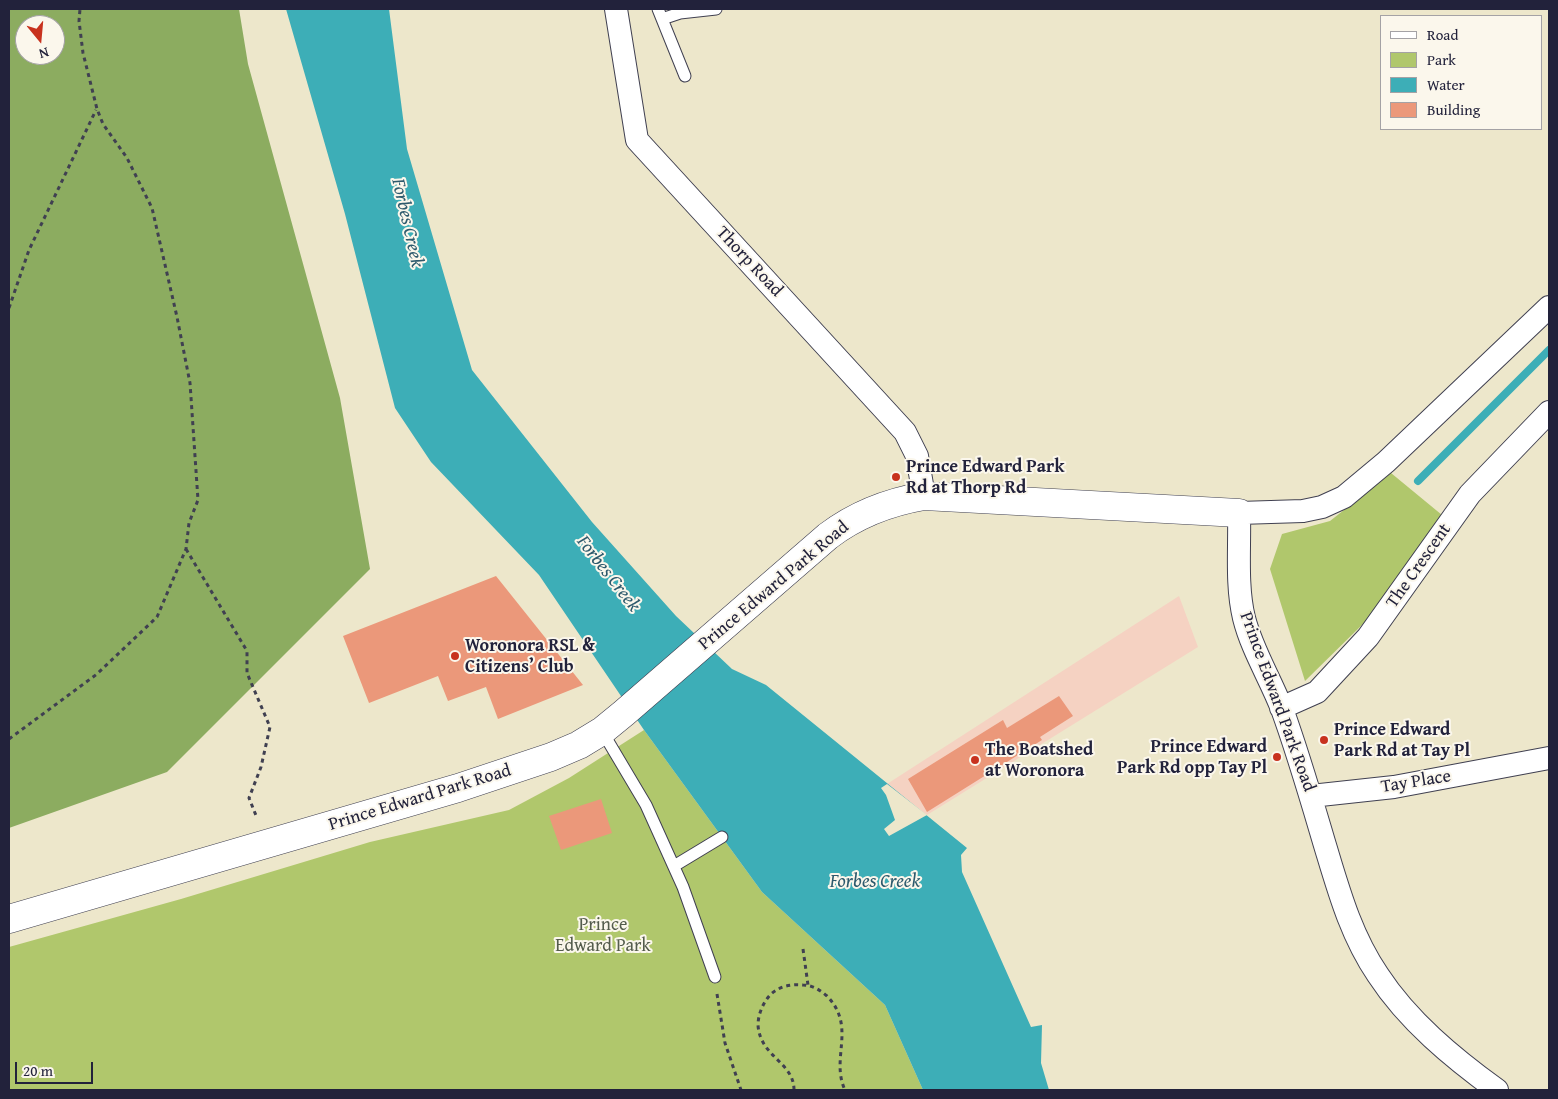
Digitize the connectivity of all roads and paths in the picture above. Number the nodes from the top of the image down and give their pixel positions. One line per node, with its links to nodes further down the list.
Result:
1 (80, 9): 6 (path)
2 (616, 9): 10 (street, Thorp Road)
3 (716, 9): 4 (lane)
4 (660, 14): 5 (lane)
5 (685, 76)
6 (97, 109): 8 (path); 12 (path)
7 (1549, 307): 11 (street)
8 (9, 308)
9 (1549, 412): 13 (street, The Crescent)
10 (924, 496): 11 (street, Prince Edward Park Road); 14 (street, Prince Edward Park Road)
11 (1239, 513): 13 (street, Prince Edward Park Road)
12 (186, 550): 15 (path); 19 (path)
13 (1282, 708): 17 (street, Prince Edward Park Road)
14 (602, 732): 19 (street, Prince Edward Park Road); 20 (lane)
15 (9, 739)
16 (1549, 758): 17 (street, Tay Place)
17 (1311, 796): 28 (street, Prince Edward Park Road)
18 (722, 837): 20 (lane)
19 (269, 844): 21 (street, Prince Edward Park Road)
20 (674, 866): 23 (lane)
21 (9, 919)
22 (803, 949): 24 (path)
23 (715, 977): 25 (path)
24 (808, 985): 26 (path); 27 (path)
25 (741, 1090)
26 (794, 1090)
27 (845, 1090)
28 (1497, 1090)

